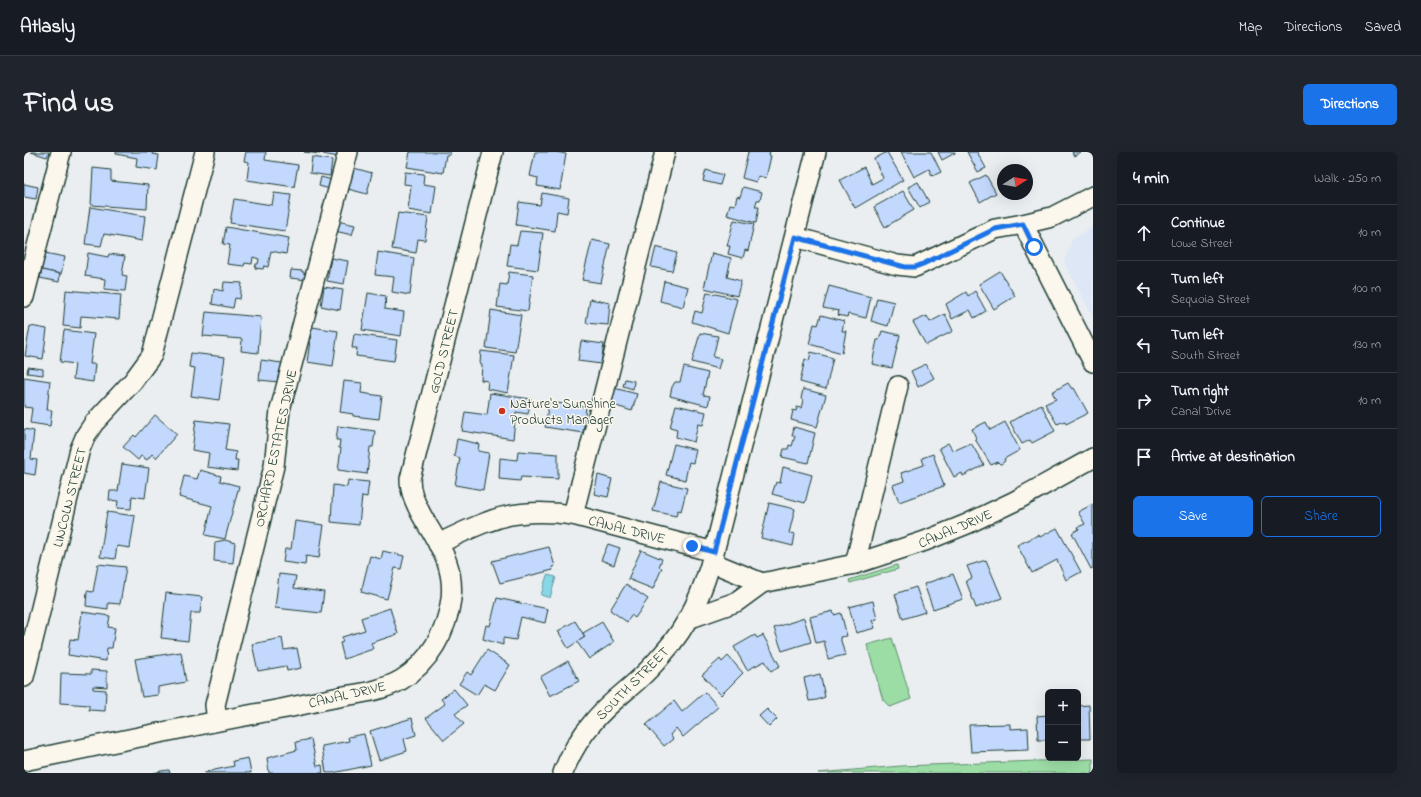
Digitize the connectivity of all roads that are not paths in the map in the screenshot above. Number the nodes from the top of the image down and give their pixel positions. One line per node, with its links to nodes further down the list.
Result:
1 (61, 152): 10 (street)
2 (205, 152): 20 (street, LINCOLN STREET)
3 (348, 152): 21 (street, ORCHARD ESTATES DRIVE)
4 (493, 152): 15 (street, GOLD STREET)
5 (665, 152): 14 (street)
6 (816, 152): 9 (street, SOUTH STREET)
7 (1093, 196): 8 (street)
8 (1023, 224): 9 (street); 11 (street)
9 (795, 237): 16 (street, SOUTH STREET)
10 (24, 297)
11 (1093, 362)
12 (898, 386): 17 (street)
13 (1093, 458): 17 (street, CANAL DRIVE)
14 (573, 515): 15 (street, CANAL DRIVE); 16 (street, CANAL DRIVE)
15 (438, 544): 21 (street, CANAL DRIVE)
16 (712, 557): 18 (street, CANAL DRIVE); 19 (street, SOUTH STREET)
17 (855, 564): 18 (street, CANAL DRIVE)
18 (762, 583): 19 (street, CANAL DRIVE)
19 (688, 619): 23 (street, SOUTH STREET)
20 (24, 677)
21 (217, 721): 22 (street, CANAL DRIVE)
22 (24, 761)
23 (563, 773)

